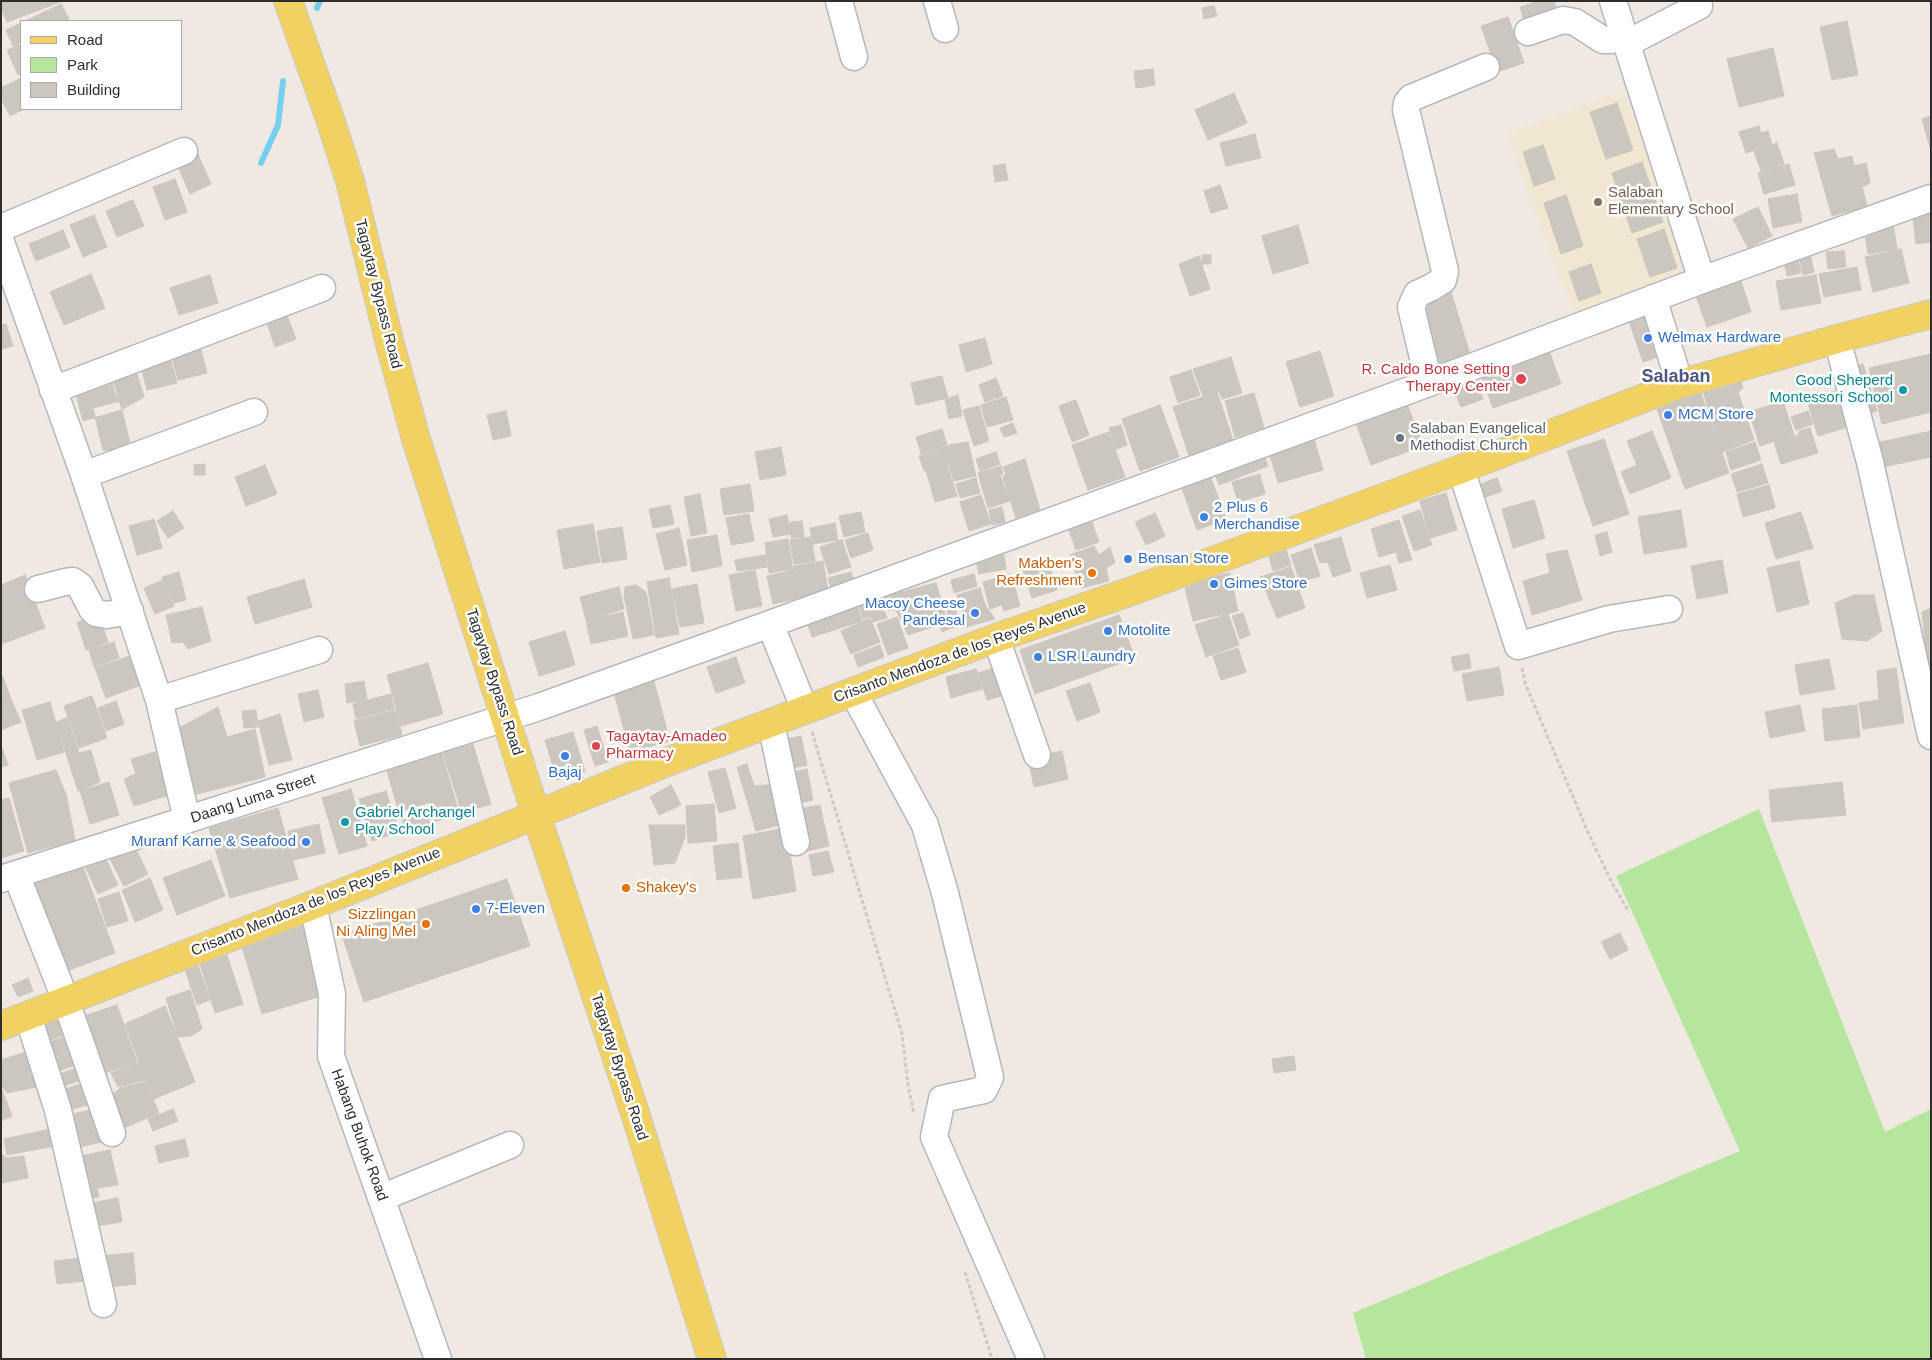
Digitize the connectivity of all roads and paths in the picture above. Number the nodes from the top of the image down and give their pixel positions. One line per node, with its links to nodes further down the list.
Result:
1 (288, 1): 36 (main road, Tagaytay Bypass Road)
2 (839, 1): 9 (street)
3 (937, 1): 6 (street)
4 (1613, 1): 8 (street)
5 (1699, 6): 8 (street)
6 (945, 29)
7 (1528, 32): 8 (street)
8 (1625, 39): 15 (street)
9 (854, 57)
10 (1486, 67): 20 (street)
11 (184, 151): 13 (street)
12 (1931, 198): 15 (street, Daang Luma Street)
13 (1, 228)
14 (1, 242): 22 (street)
15 (1702, 280): 17 (street, Daang Luma Street)
16 (322, 288): 22 (street)
17 (1653, 298): 20 (street, Daang Luma Street); 21 (street)
18 (1931, 314): 19 (main road, Crisanto Mendoza de los Reyes Avenue)
19 (1837, 339): 21 (main road, Crisanto Mendoza de los Reyes Avenue); 38 (street)
20 (1429, 383): 29 (street, Daang Luma Street)
21 (1680, 384): 24 (main road, Crisanto Mendoza de los Reyes Avenue)
22 (53, 390): 25 (street)
23 (254, 412): 25 (street)
24 (1461, 469): 30 (main road, Crisanto Mendoza de los Reyes Avenue); 31 (street)
25 (84, 475): 28 (street)
26 (38, 589): 28 (street)
27 (1668, 609): 31 (street)
28 (130, 611): 34 (street)
29 (770, 624): 35 (street); 36 (street, Daang Luma Street)
30 (996, 638): 33 (main road, Crisanto Mendoza de los Reyes Avenue); 39 (street)
31 (1518, 646): 45 (path)
32 (319, 650): 34 (street)
33 (853, 692): 35 (main road, Crisanto Mendoza de los Reyes Avenue); 58 (street)
34 (159, 700): 41 (street)
35 (805, 710): 37 (main road, Crisanto Mendoza de los Reyes Avenue); 49 (path)
36 (505, 718): 40 (main road, Tagaytay Bypass Road); 41 (street, Daang Luma Street)
37 (771, 723): 40 (main road, Crisanto Mendoza de los Reyes Avenue); 42 (street)
38 (1931, 736)
39 (1037, 755)
40 (536, 814): 44 (main road, Crisanto Mendoza de los Reyes Avenue); 56 (main road, Tagaytay Bypass Road)
41 (187, 820): 43 (street, Daang Luma Street)
42 (796, 842)
43 (9, 876): 46 (street)
44 (313, 904): 46 (main road, Crisanto Mendoza de los Reyes Avenue); 52 (street, Habang Buhok Road)
45 (1628, 912)
46 (66, 1001): 47 (main road, Crisanto Mendoza de los Reyes Avenue); 50 (street)
47 (28, 1016): 48 (main road, Crisanto Mendoza de los Reyes Avenue); 54 (street)
48 (1, 1026)
49 (916, 1123)
50 (112, 1133)
51 (510, 1146): 52 (street)
52 (381, 1198): 55 (street, Habang Buhok Road)
53 (965, 1271): 57 (path)
54 (103, 1304)
55 (438, 1359)
56 (712, 1359)
57 (992, 1359)
58 (1031, 1359)

